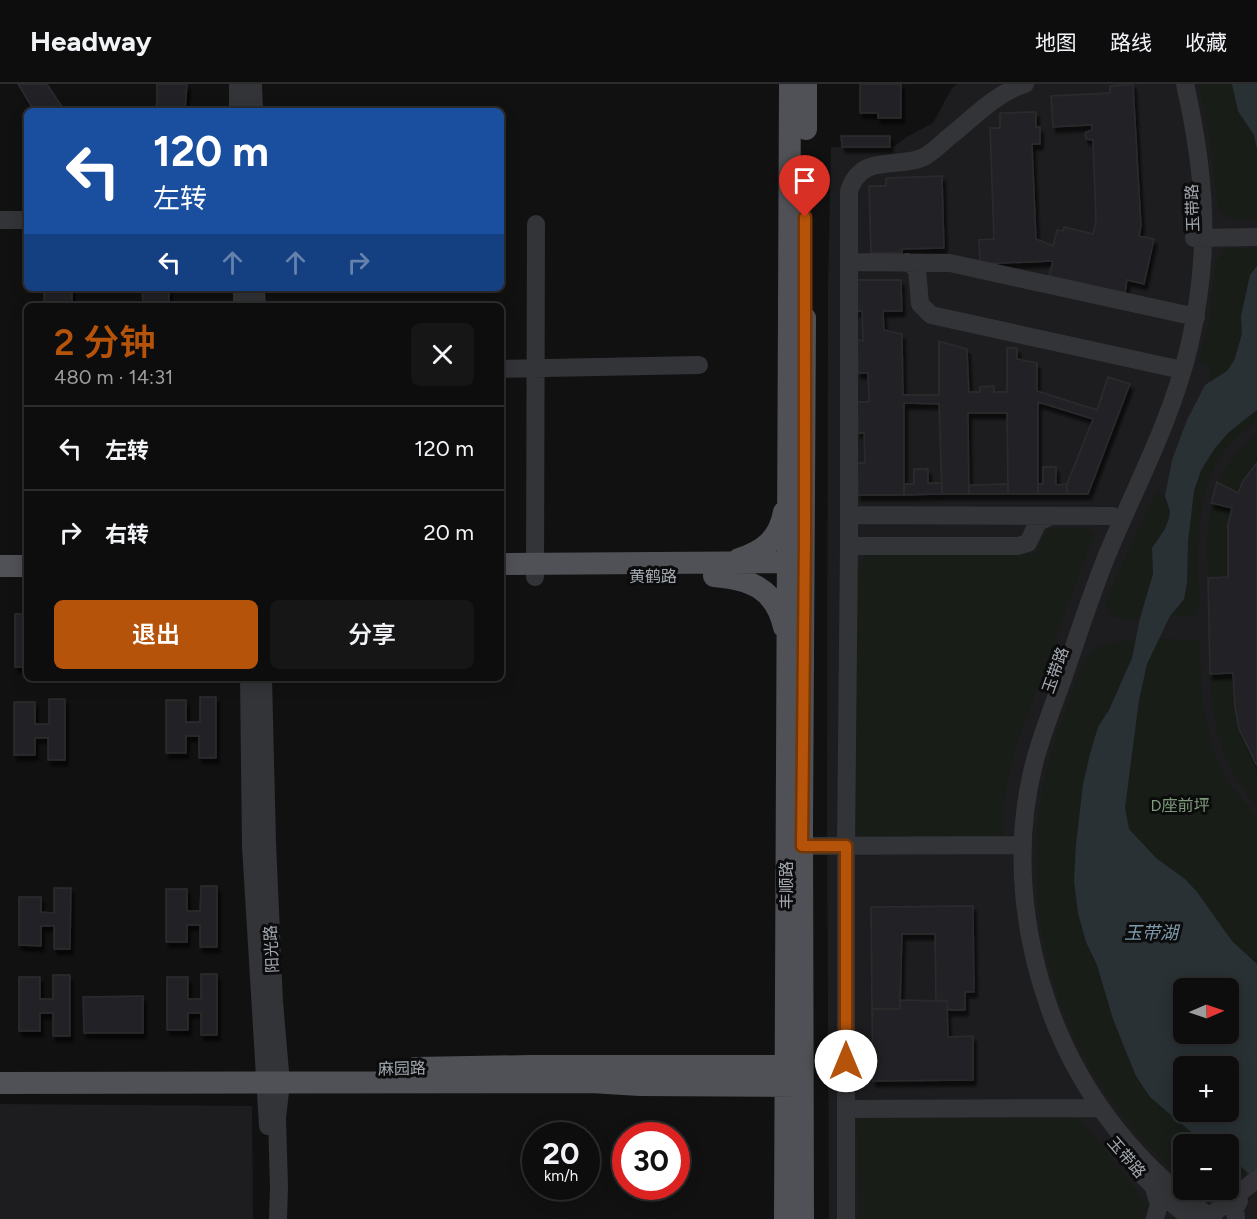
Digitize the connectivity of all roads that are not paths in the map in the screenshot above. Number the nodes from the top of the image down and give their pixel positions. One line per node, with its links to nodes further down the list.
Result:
1 (238, 84): 8 (street)
2 (253, 84): 9 (street)
3 (790, 84): 25 (main road, 丰顺路)
4 (806, 84): 36 (main road)
5 (1025, 84): 16 (street)
6 (1173, 84): 14 (street, 玉带路)
7 (1185, 84): 14 (street)
8 (238, 108)
9 (254, 108)
10 (0, 220): 11 (street)
11 (24, 220)
12 (536, 224): 23 (street)
13 (1257, 231): 14 (street)
14 (1199, 234): 15 (street); 20 (street, 玉带路)
15 (1257, 237)
16 (849, 262): 17 (street); 26 (street)
17 (907, 262): 18 (street); 19 (street)
18 (939, 262): 19 (street); 20 (street)
19 (919, 279): 24 (street)
20 (1190, 316): 24 (street, 玉带路)
21 (699, 365): 23 (street)
22 (504, 369): 23 (street)
23 (537, 369): 37 (street)
24 (1177, 369): 29 (street, 玉带路); 44 (street)
25 (788, 490): 35 (main road); 36 (main road, 丰顺路)
26 (849, 515): 27 (street); 31 (street)
27 (1020, 516): 28 (street); 30 (street)
28 (1053, 516): 29 (street); 30 (street)
29 (1113, 516): 44 (street, 玉带路)
30 (1033, 532): 31 (street)
31 (849, 546): 46 (street)
32 (504, 565): 37 (main road)
33 (0, 566): 34 (main road)
34 (24, 566)
35 (715, 569): 36 (main road, 黄鹤路); 37 (main road, 黄鹤路); 41 (main road)
36 (796, 569): 41 (main road, 丰顺路); 45 (main road)
37 (535, 570): 38 (main road, 黄鹤路)
38 (504, 576)
39 (0, 579): 40 (main road)
40 (24, 579)
41 (786, 643): 47 (main road, 丰顺路)
42 (249, 681): 50 (street, 阳光路)
43 (263, 681): 50 (street, 阳光路)
44 (1017, 845): 46 (street); 54 (street, 玉带路)
45 (802, 846): 46 (street); 51 (main road)
46 (846, 846): 55 (street)
47 (786, 994): 48 (main road); 51 (main road, 丰顺路)
48 (738, 1065): 50 (main road, 麻园路); 51 (main road, 麻园路)
49 (0, 1069): 50 (main road, 麻园路)
50 (272, 1076): 52 (main road); 53 (main road); 59 (street, 阳光路); 60 (street, 阳光路)
51 (795, 1076): 53 (main road); 56 (main road, 丰顺路); 62 (main road)
52 (0, 1083)
53 (723, 1086): 56 (main road)
54 (1093, 1108): 55 (street); 57 (street, 玉带路); 58 (street)
55 (847, 1109): 63 (street)
56 (786, 1149): 61 (main road, 丰顺路)
57 (1153, 1186): 58 (street, 玉带路); 64 (street)
58 (1226, 1206)
59 (271, 1219)
60 (278, 1219)
61 (785, 1219)
62 (803, 1219)
63 (846, 1219)
64 (1155, 1219)

